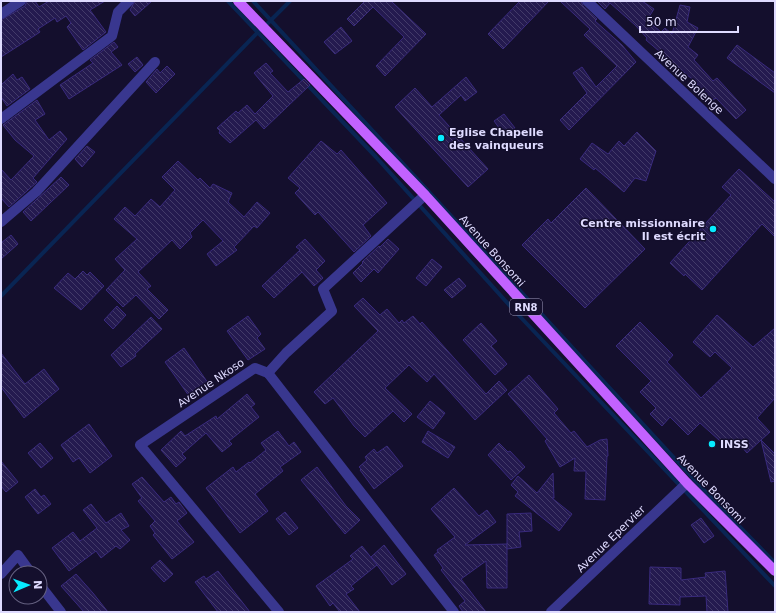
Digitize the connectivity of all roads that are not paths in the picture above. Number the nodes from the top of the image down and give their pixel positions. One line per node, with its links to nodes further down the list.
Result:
1 (21, 1): 5 (street)
2 (129, 1): 7 (street)
3 (238, 1): 9 (main road, Avenue Bonsomi / RN8)
4 (587, 1): 8 (street, Avenue Bolenge)
5 (1, 14)
6 (155, 62): 10 (street)
7 (1, 119)
8 (775, 179)
9 (425, 195): 11 (street); 12 (main road, Avenue Bonsomi / RN8)
10 (1, 222)
11 (268, 373): 20 (street, Avenue Nkoso); 21 (street)
12 (687, 483): 16 (main road, Avenue Bonsomi / RN8); 22 (street, Avenue Epervier)
13 (9, 565): 14 (street)
14 (25, 565)
15 (8, 566): 17 (street)
16 (775, 571)
17 (1, 574)
18 (48, 595): 19 (street)
19 (61, 612)
20 (278, 612)
21 (454, 612)
22 (551, 612)

